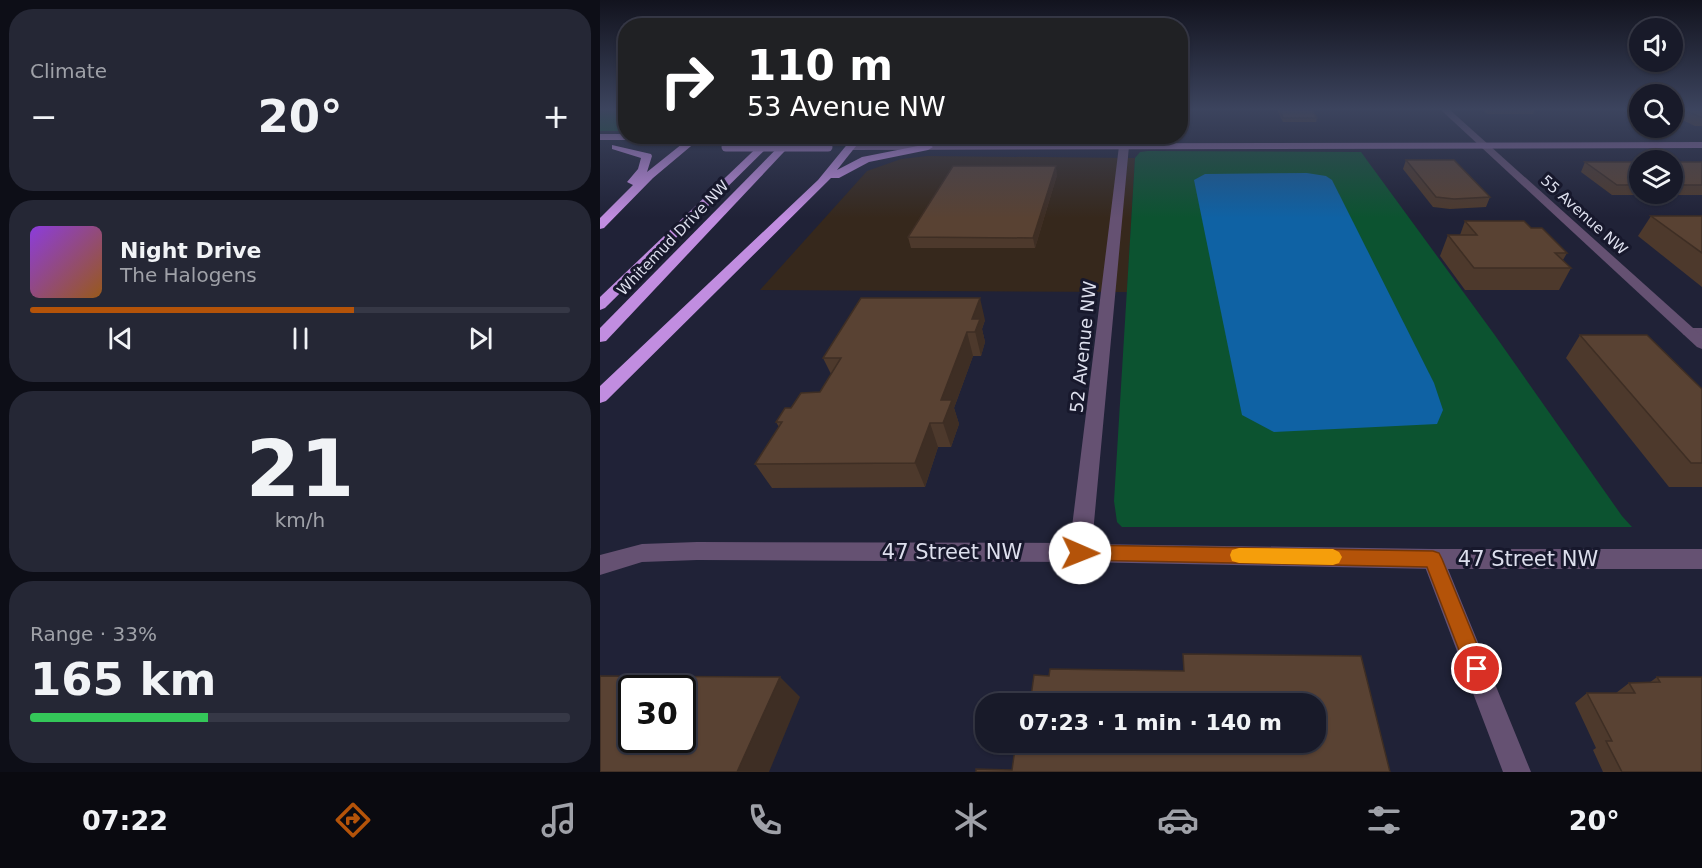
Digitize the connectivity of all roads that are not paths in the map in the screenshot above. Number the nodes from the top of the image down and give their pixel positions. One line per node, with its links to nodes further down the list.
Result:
1 (746, 146): 11 (main road, bridge)
2 (765, 146): 16 (highway, Whitemud Drive NW)
3 (785, 146): 18 (highway, Whitemud Drive NW)
4 (852, 146): 13 (highway)
5 (918, 146): 12 (main road)
6 (1007, 146): 12 (main road)
7 (1124, 146): 21 (street, 52 Avenue NW)
8 (1485, 146): 17 (street, 55 Avenue NW)
9 (600, 147): 10 (main road)
10 (616, 147): 11 (main road); 14 (highway)
11 (685, 147): 14 (highway)
12 (928, 147): 13 (highway)
13 (813, 191): 20 (highway)
14 (609, 215): 15 (highway)
15 (600, 225)
16 (600, 305)
17 (1696, 332): 19 (street, 55 Avenue NW)
18 (600, 337)
19 (1702, 344)
20 (600, 397)
21 (1080, 553): 22 (street, 47 Street NW); 24 (street, 47 Street NW)
22 (1433, 559): 23 (street, 47 Street NW); 25 (street)
23 (1702, 559)
24 (600, 565)
25 (1518, 772)

